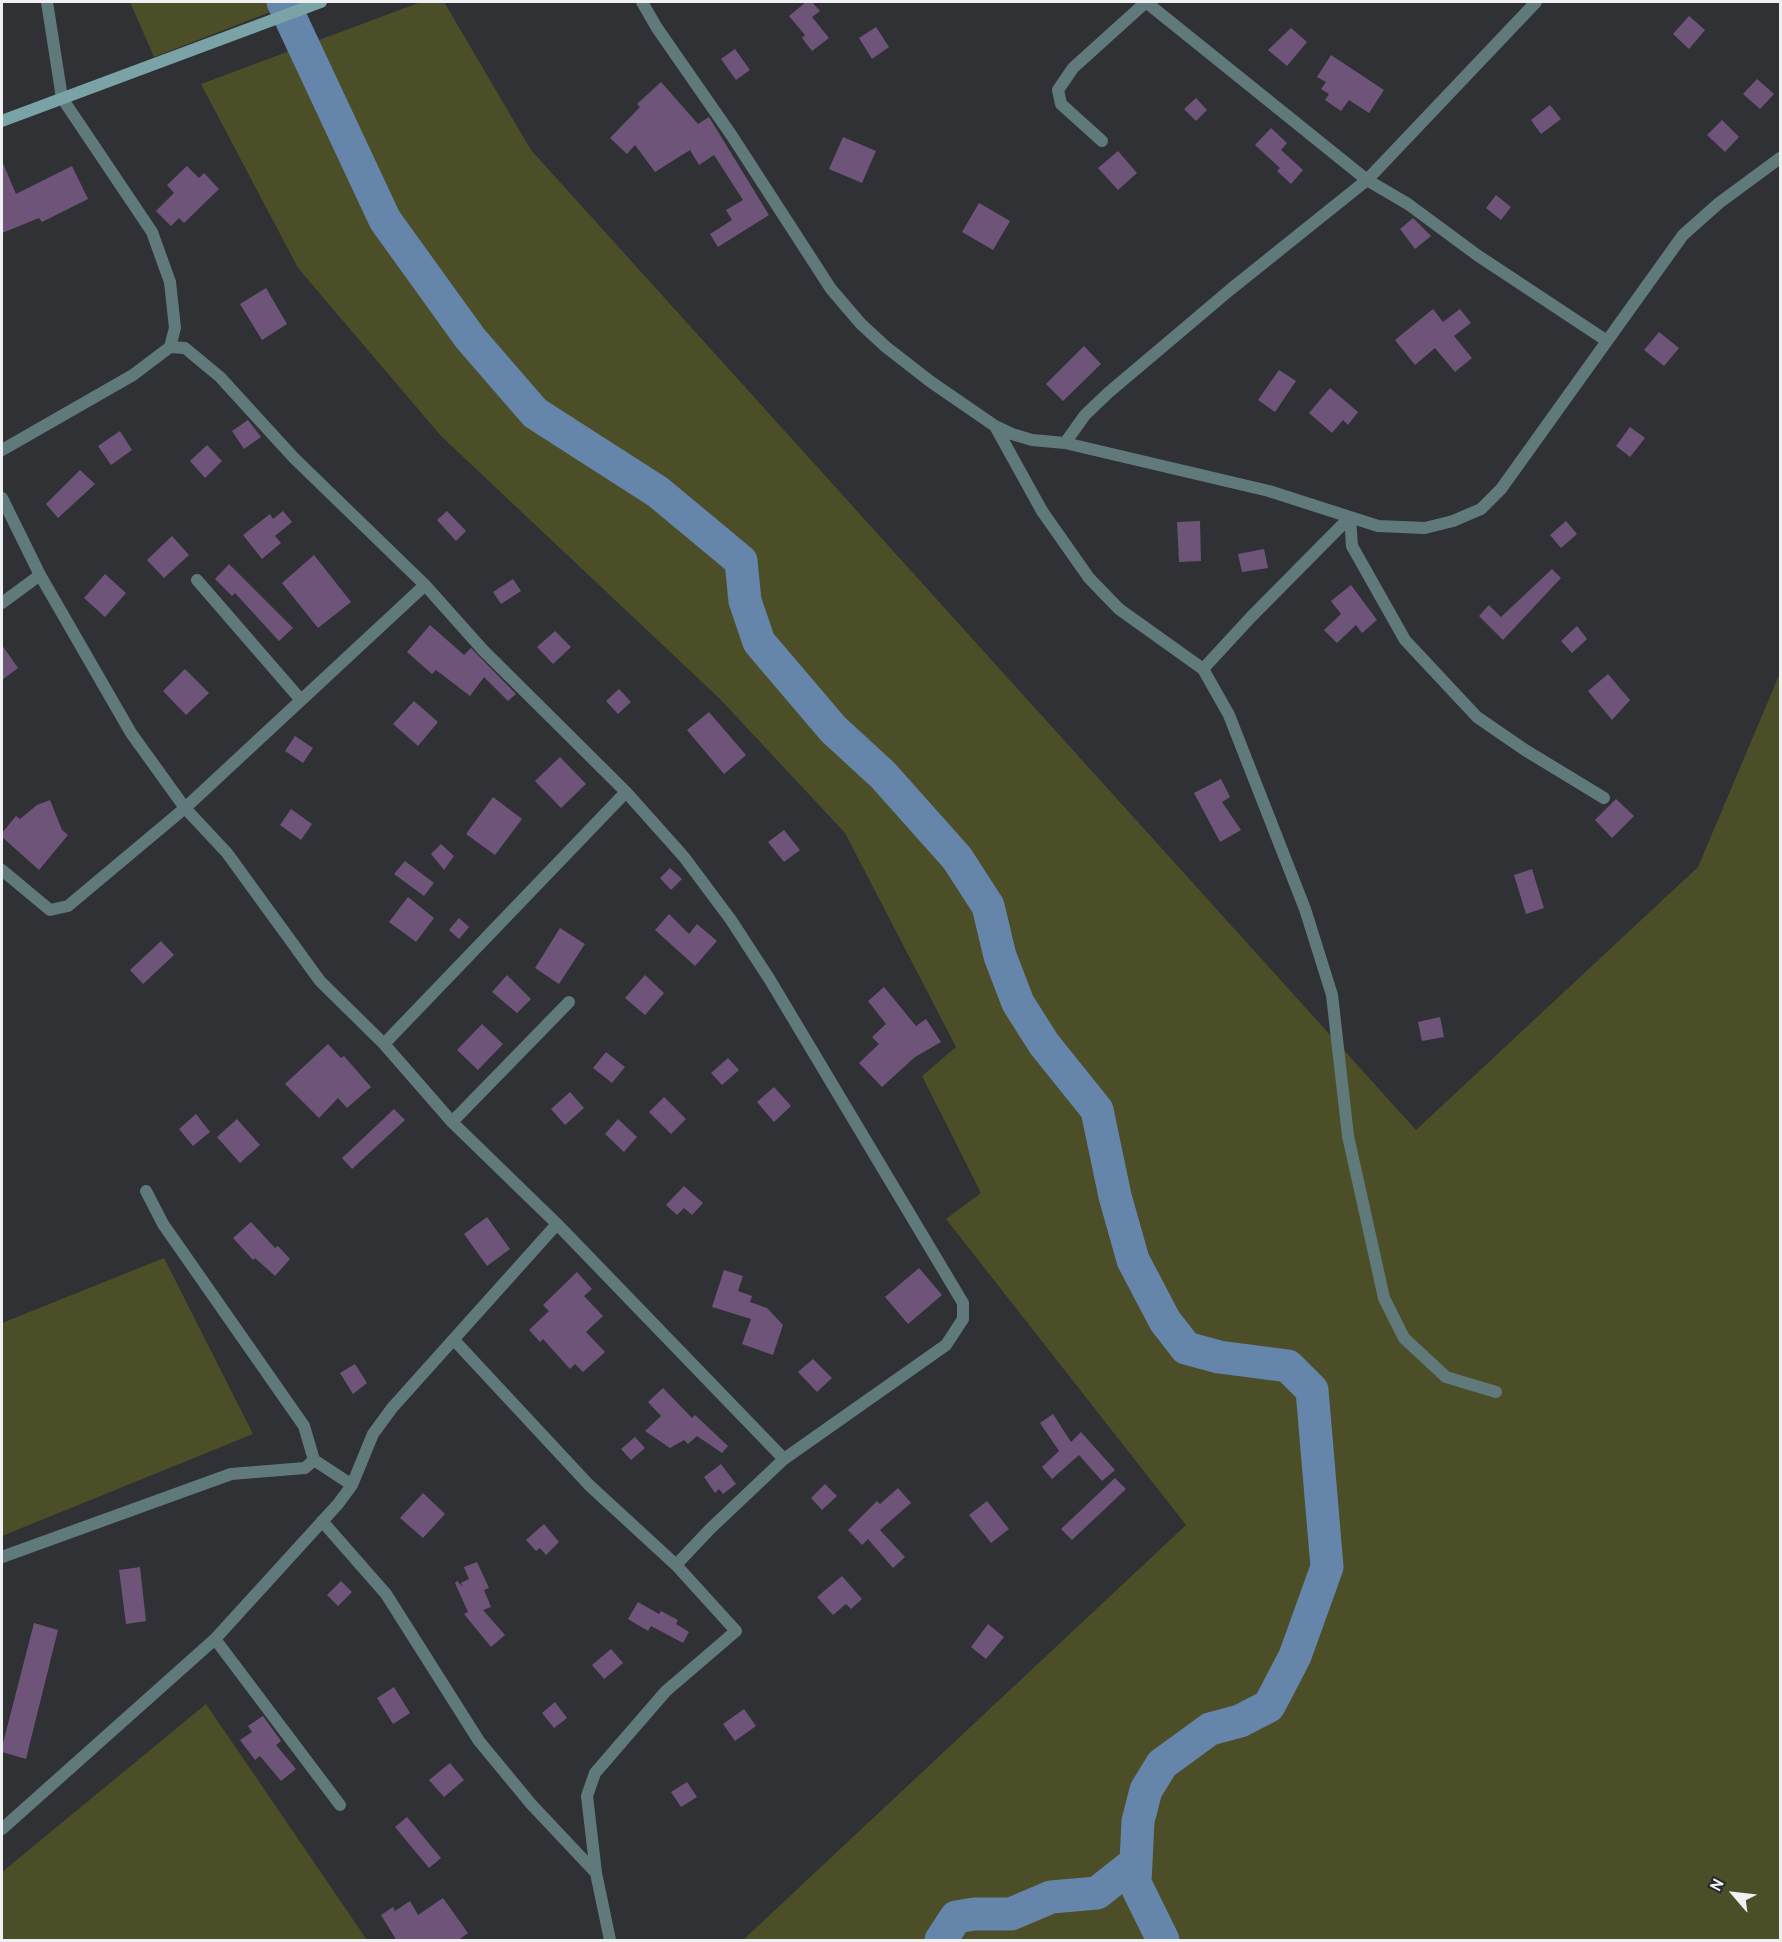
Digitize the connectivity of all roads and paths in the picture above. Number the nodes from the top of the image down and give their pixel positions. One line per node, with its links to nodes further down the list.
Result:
1 (46, 2): 6 (street)
2 (321, 2): 6 (street)
3 (642, 2): 13 (street)
4 (1146, 2): 8 (street); 10 (street)
5 (1536, 2): 10 (street)
6 (62, 98): 7 (street); 12 (street)
7 (2, 121)
8 (1102, 141)
9 (1780, 158): 11 (street)
10 (1367, 180): 11 (street); 14 (street)
11 (1607, 341): 17 (street)
12 (171, 347): 15 (street); 20 (street)
13 (995, 426): 14 (street); 22 (street)
14 (1065, 443): 17 (street)
15 (2, 450)
16 (2, 498): 18 (street)
17 (1350, 517): 22 (street); 25 (street)
18 (40, 575): 21 (street); 26 (street)
19 (197, 580): 23 (street)
20 (425, 585): 23 (street); 24 (street)
21 (2, 603)
22 (1203, 669): 34 (street)
23 (301, 700): 26 (street)
24 (626, 792): 29 (street); 35 (street)
25 (1604, 798)
26 (185, 808): 27 (street); 29 (street)
27 (2, 870)
28 (569, 1002): 30 (street)
29 (384, 1044): 30 (street)
30 (452, 1122): 32 (street)
31 (146, 1191): 36 (street)
32 (557, 1224): 33 (street); 35 (street)
33 (454, 1340): 37 (street); 40 (street)
34 (1496, 1392)
35 (784, 1459): 40 (street)
36 (314, 1460): 37 (street); 39 (street)
37 (352, 1485): 38 (street)
38 (322, 1521): 41 (street); 44 (street)
39 (2, 1557)
40 (676, 1565): 44 (street)
41 (215, 1639): 42 (street); 43 (street)
42 (340, 1805)
43 (2, 1829)
44 (596, 1873): 45 (street)
45 (610, 1941)

